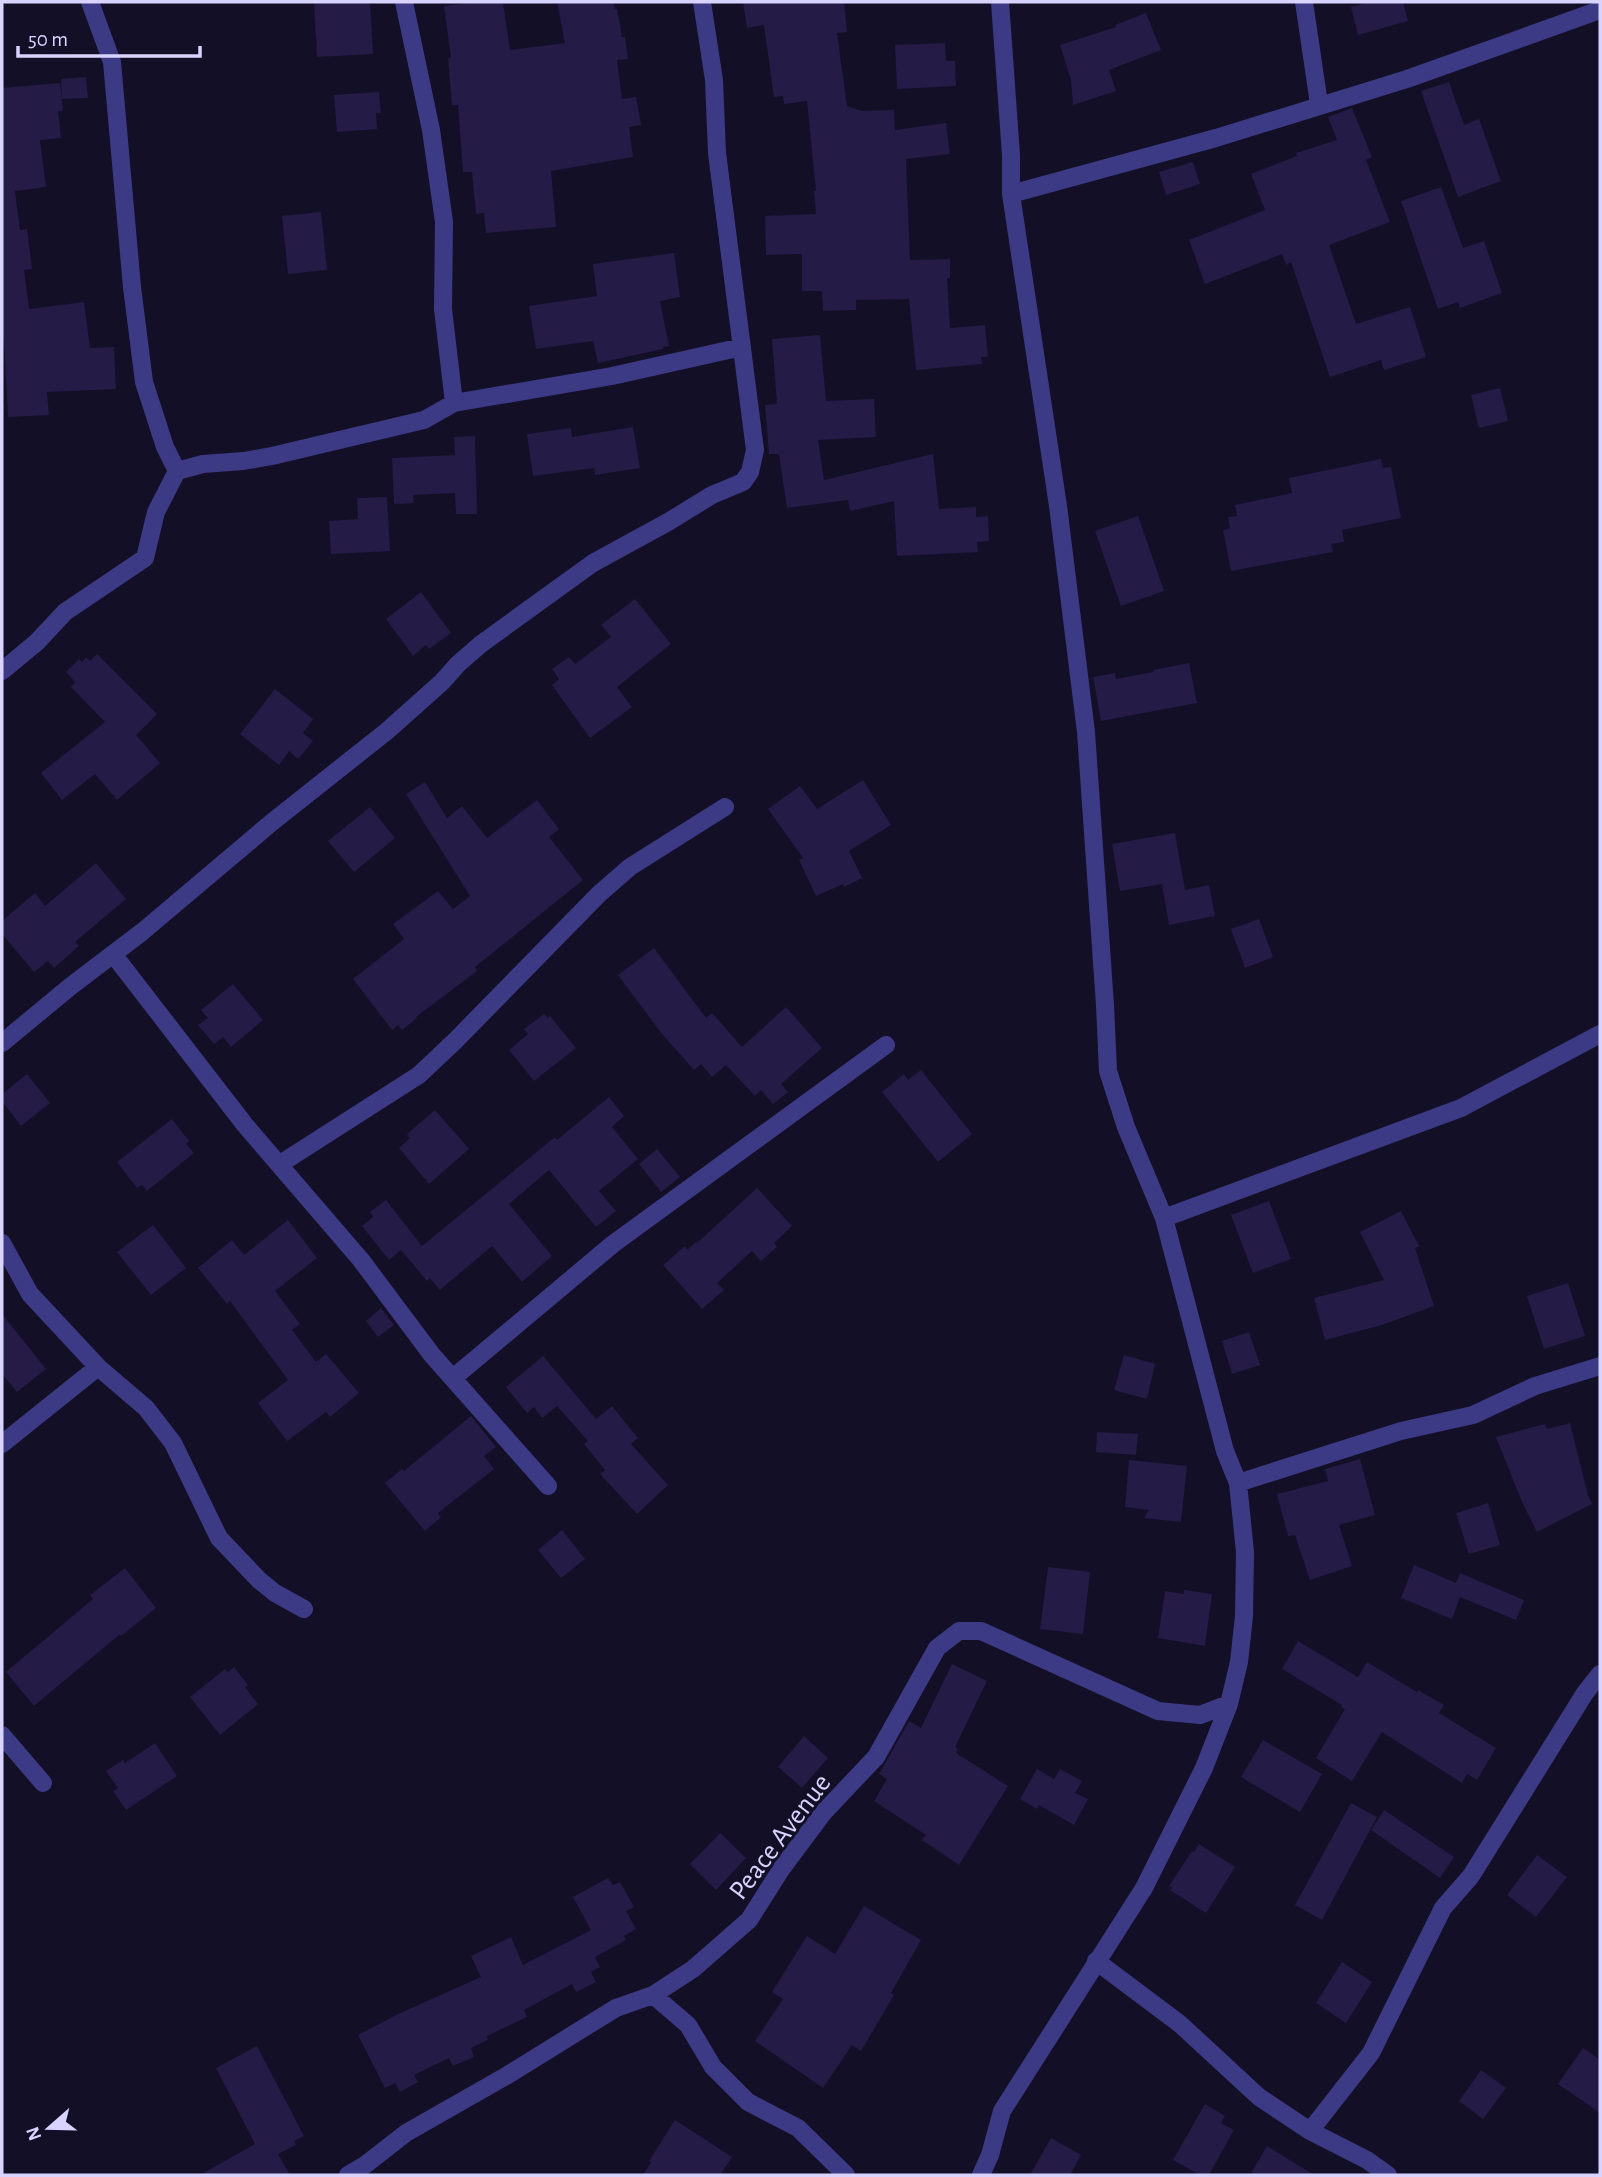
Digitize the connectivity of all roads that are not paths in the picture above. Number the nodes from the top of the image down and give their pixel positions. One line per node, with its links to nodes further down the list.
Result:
1 (90, 2): 11 (street)
2 (404, 2): 10 (street)
3 (702, 2): 9 (street)
4 (1000, 2): 8 (street)
5 (1304, 2): 7 (street)
6 (1590, 9): 7 (street)
7 (1319, 104): 8 (street)
8 (1011, 194): 19 (street)
9 (742, 347): 10 (street); 14 (street)
10 (454, 402): 11 (street)
11 (177, 471): 12 (street)
12 (2, 671)
13 (725, 807): 18 (street)
14 (113, 954): 16 (street); 18 (street)
15 (1600, 1034): 19 (street)
16 (2, 1043)
17 (886, 1045): 23 (street)
18 (280, 1164): 23 (street)
19 (1164, 1218): 25 (street)
20 (2, 1243): 22 (street)
21 (1600, 1366): 25 (street)
22 (98, 1367): 24 (street); 27 (street)
23 (453, 1378): 26 (street)
24 (2, 1444)
25 (1238, 1482): 29 (street)
26 (548, 1486)
27 (304, 1609)
28 (1600, 1674): 34 (street)
29 (1229, 1704): 32 (street); 33 (street, Peace Avenue)
30 (2, 1735): 31 (street)
31 (43, 1783)
32 (1096, 1961): 34 (street); 38 (street)
33 (653, 1995): 35 (street, Peace Avenue); 37 (street)
34 (1310, 2131): 39 (street)
35 (368, 2170): 36 (street, Peace Avenue)
36 (348, 2175)
37 (846, 2175)
38 (981, 2175)
39 (1388, 2175)

